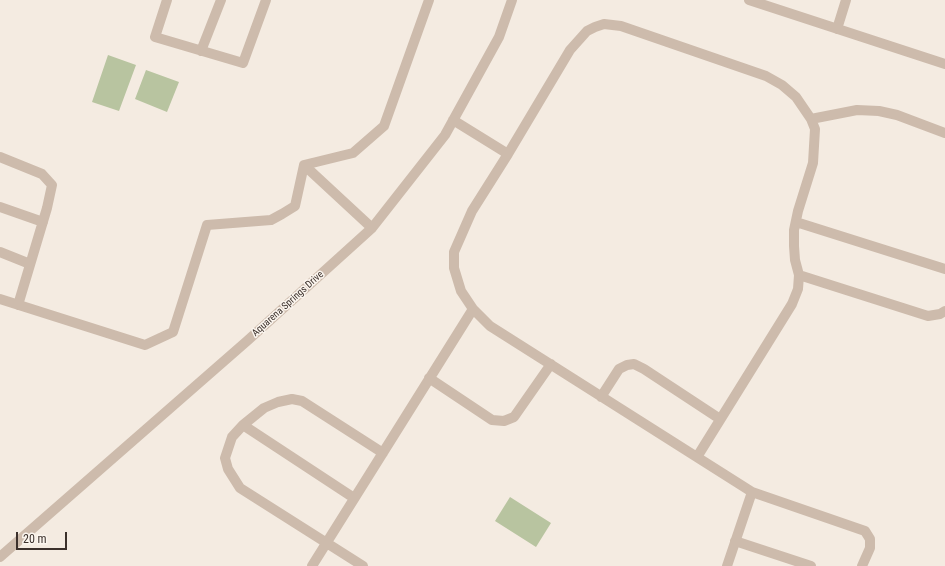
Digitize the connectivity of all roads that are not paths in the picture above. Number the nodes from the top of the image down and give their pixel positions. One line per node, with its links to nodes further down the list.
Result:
1 (167, 0): 9 (street)
2 (221, 0): 9 (street)
3 (266, 0): 9 (street)
4 (429, 0): 16 (street)
5 (512, 0): 12 (street, Aquarena Springs Drive)
6 (749, 0): 8 (street)
7 (846, 0): 8 (street)
8 (837, 29): 10 (street)
9 (201, 51)
10 (945, 64)
11 (811, 119): 13 (street); 14 (street); 19 (street)
12 (453, 120): 14 (street); 20 (street, Aquarena Springs Drive)
13 (945, 133)
14 (508, 154): 27 (street)
15 (0, 157): 18 (street)
16 (304, 165): 20 (street); 26 (street)
17 (0, 207): 18 (street)
18 (43, 222): 22 (street)
19 (796, 222): 23 (street); 24 (street)
20 (372, 228): 40 (street, Aquarena Springs Drive)
21 (0, 252): 22 (street)
22 (30, 264): 26 (street)
23 (945, 269)
24 (799, 275): 28 (street); 32 (street)
25 (0, 299): 26 (street)
26 (18, 305)
27 (473, 309): 29 (street); 30 (street)
28 (945, 310)
29 (550, 364): 30 (street); 31 (street)
30 (429, 378): 34 (street)
31 (601, 397): 32 (street); 35 (street)
32 (720, 419): 35 (street)
33 (243, 425): 34 (street); 37 (street); 39 (street)
34 (383, 453): 37 (street)
35 (697, 457): 36 (street)
36 (752, 492): 38 (street); 45 (street)
37 (354, 498): 39 (street)
38 (735, 541): 43 (street); 44 (street)
39 (326, 543): 41 (street); 42 (street)
40 (0, 557)
41 (312, 566)
42 (363, 566)
43 (727, 566)
44 (811, 566)
45 (862, 566)

